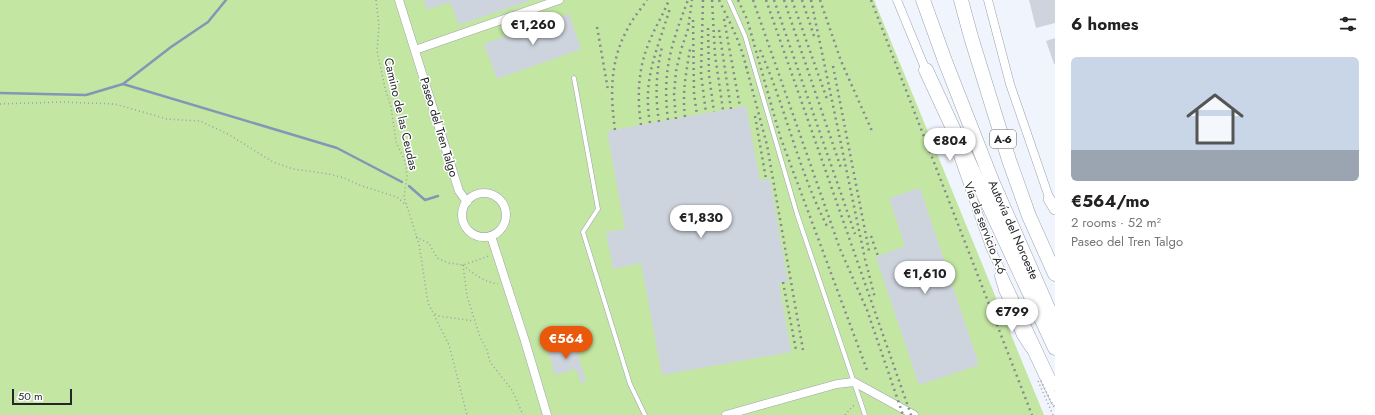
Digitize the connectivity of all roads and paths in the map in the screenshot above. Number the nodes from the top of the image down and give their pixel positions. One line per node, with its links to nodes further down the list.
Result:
1 (376, 0): 15 (path, Camino de las Ceudas)
2 (399, 0): 9 (street, Paseo del Tren Talgo)
3 (559, 0): 9 (street)
4 (729, 0): 29 (lane)
5 (897, 0): 10 (street, Vía de servicio A-6)
6 (923, 0): 27 (highway, Autovía del Noroeste / A-6)
7 (961, 0): 23 (highway, Autovía del Noroeste / A-6)
8 (988, 0): 13 (street)
9 (415, 50): 14 (street, Paseo del Tren Talgo)
10 (926, 70): 20 (street, Vía de servicio A-6); 28 (highway)
11 (574, 78): 37 (lane)
12 (0, 104): 15 (path)
13 (1049, 199): 16 (main road); 17 (street)
14 (466, 202): 18 (street); 18 (street)
15 (407, 207): 19 (path, Camino de las Ceudas)
16 (1055, 209)
17 (1055, 214)
18 (490, 236): 21 (street)
19 (416, 237): 22 (path); 25 (path, Camino de las Ceudas)
20 (990, 247): 30 (street, Vía de servicio A-6); 31 (street)
21 (497, 255): 22 (path); 24 (street)
22 (464, 265): 24 (path); 26 (path)
23 (1055, 274)
24 (507, 286): 36 (street)
25 (434, 314): 26 (path); 34 (path, Camino de las Ceudas)
26 (474, 321): 35 (path)
27 (1055, 324)
28 (1055, 348)
29 (854, 382): 32 (lane); 38 (street); 41 (street)
30 (1055, 386)
31 (1055, 401)
32 (863, 406): 39 (path); 40 (lane)
33 (1055, 406): 42 (path, bridge)
34 (467, 415)
35 (523, 415)
36 (547, 415)
37 (645, 415)
38 (726, 415)
39 (845, 415)
40 (865, 415)
41 (914, 415)
42 (1053, 415)

